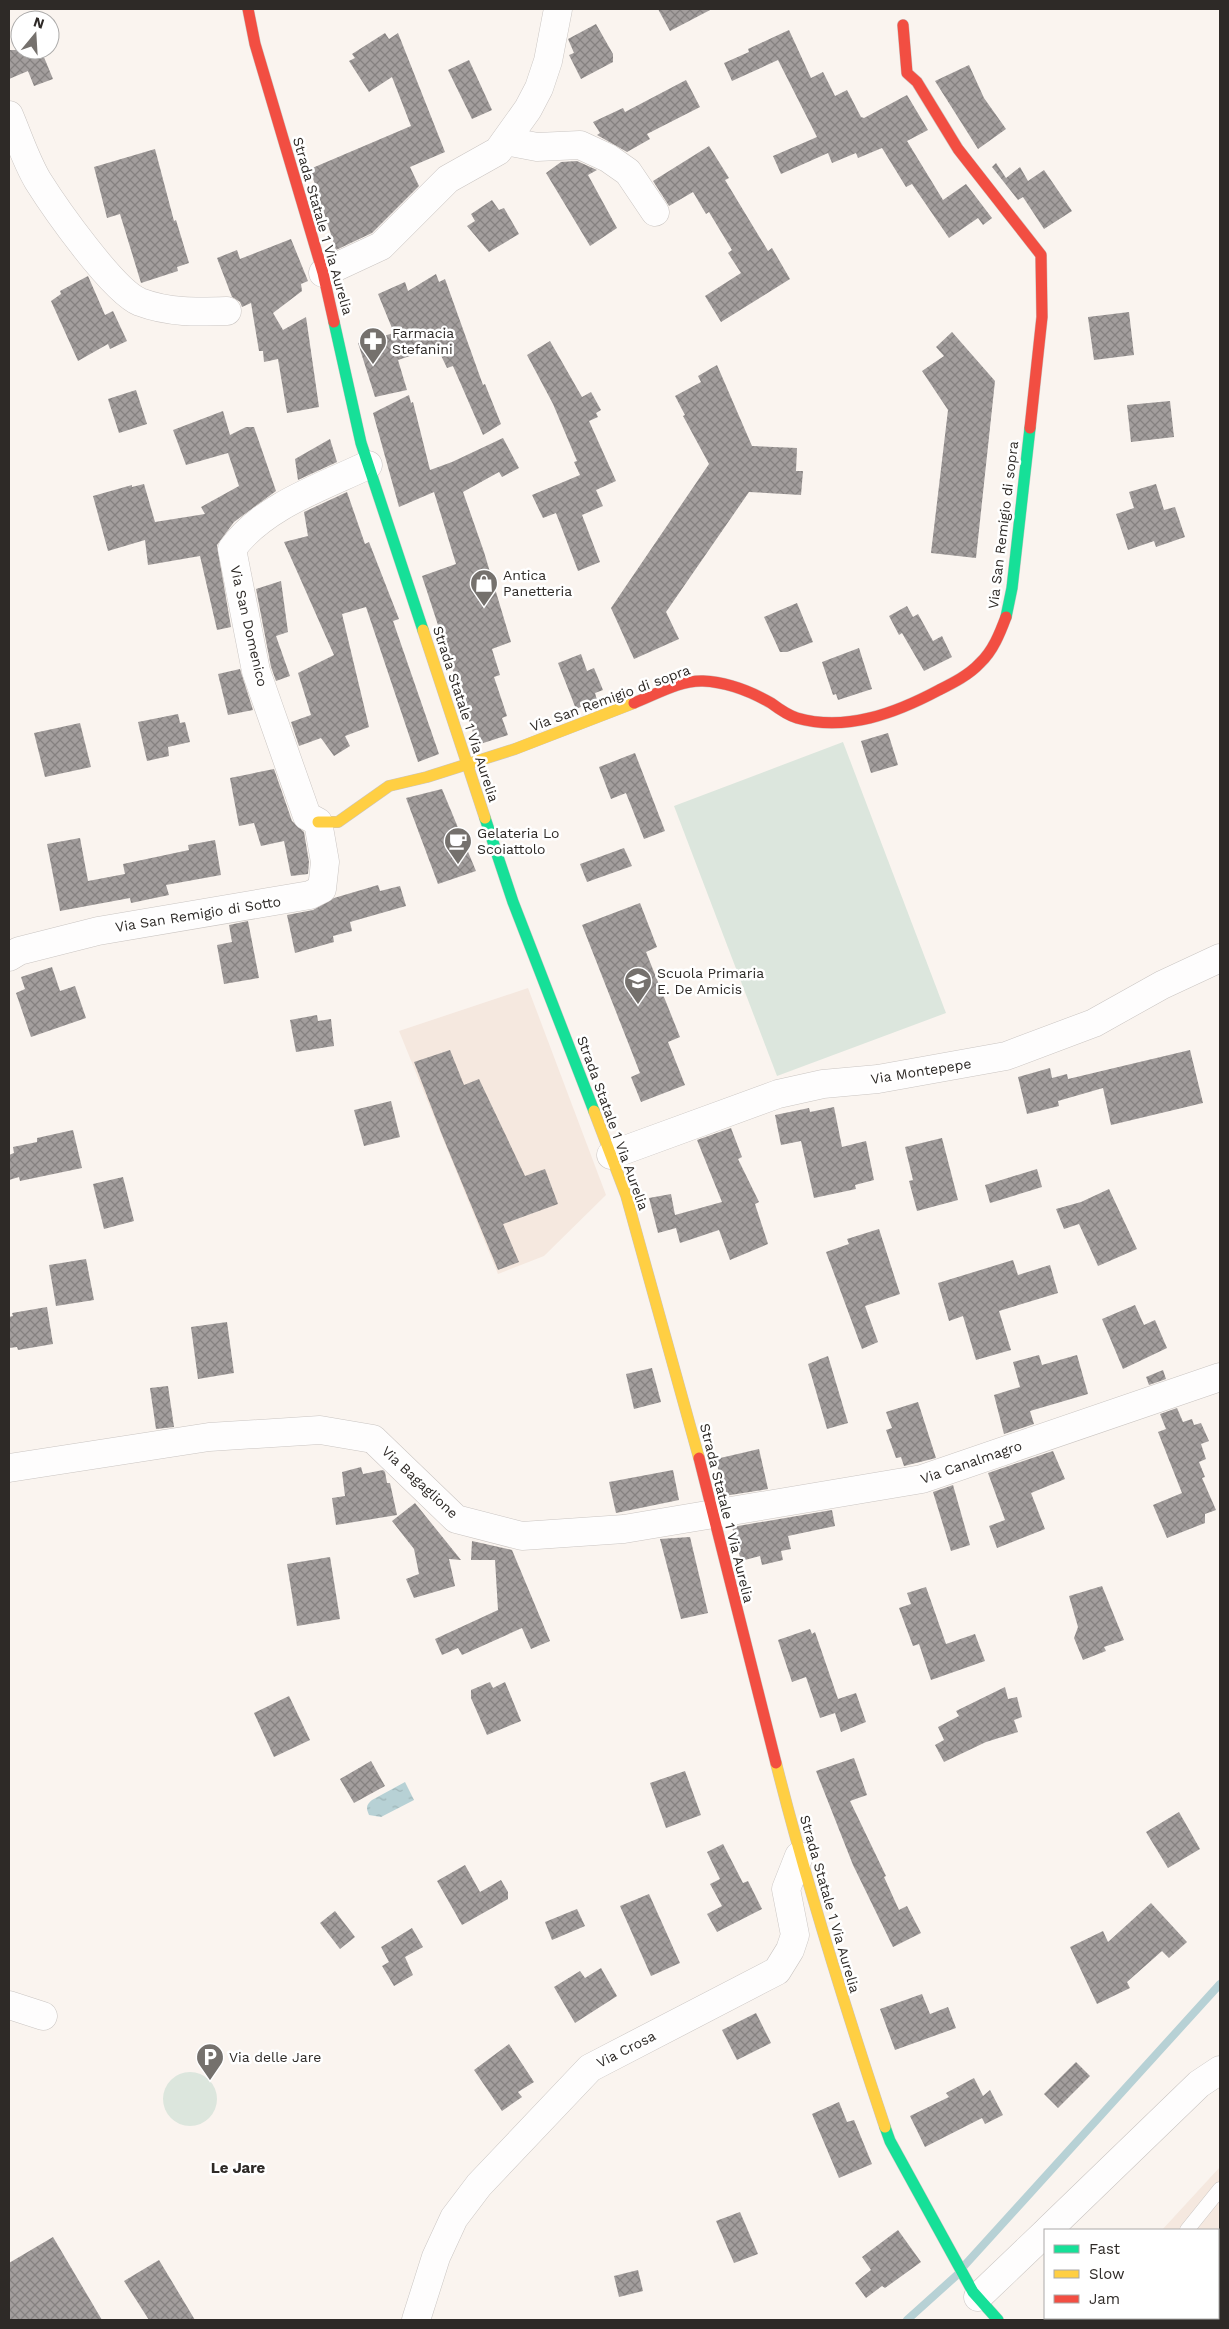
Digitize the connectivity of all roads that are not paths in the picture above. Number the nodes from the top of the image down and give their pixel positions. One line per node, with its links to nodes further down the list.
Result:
1 (248, 9): 7 (main road, Strada Statale 1 Via Aurelia)
2 (558, 9): 5 (street)
3 (903, 25): 10 (main road, Via San Remigio di sopra)
4 (9, 115): 8 (street)
5 (506, 141): 6 (street); 7 (street)
6 (655, 212)
7 (323, 273): 9 (main road, Strada Statale 1 Via Aurelia)
8 (227, 311)
9 (368, 465): 10 (main road, Strada Statale 1 Via Aurelia); 11 (street, Via San Domenico)
10 (466, 764): 11 (main road); 14 (main road, Strada Statale 1 Via Aurelia)
11 (318, 822): 12 (street, Via San Remigio di Sotto)
12 (9, 957)
13 (1220, 958): 14 (street, Via Montepepe)
14 (611, 1155): 17 (main road, Strada Statale 1 Via Aurelia)
15 (1220, 1377): 17 (street, Via Canalmagro)
16 (9, 1468): 17 (street, Via Bagaglione)
17 (713, 1515): 18 (main road, Strada Statale 1 Via Aurelia)
18 (798, 1856): 26 (main road, Strada Statale 1 Via Aurelia); 27 (street, Via Crosa)
19 (9, 2005): 20 (street)
20 (43, 2016)
21 (1220, 2070): 23 (street)
22 (1220, 2189): 24 (lane)
23 (1049, 2229)
24 (1189, 2229)
25 (1044, 2234): 26 (street)
26 (976, 2295): 28 (main road, Strada Statale 1 Via Aurelia)
27 (416, 2320)
28 (998, 2320)

